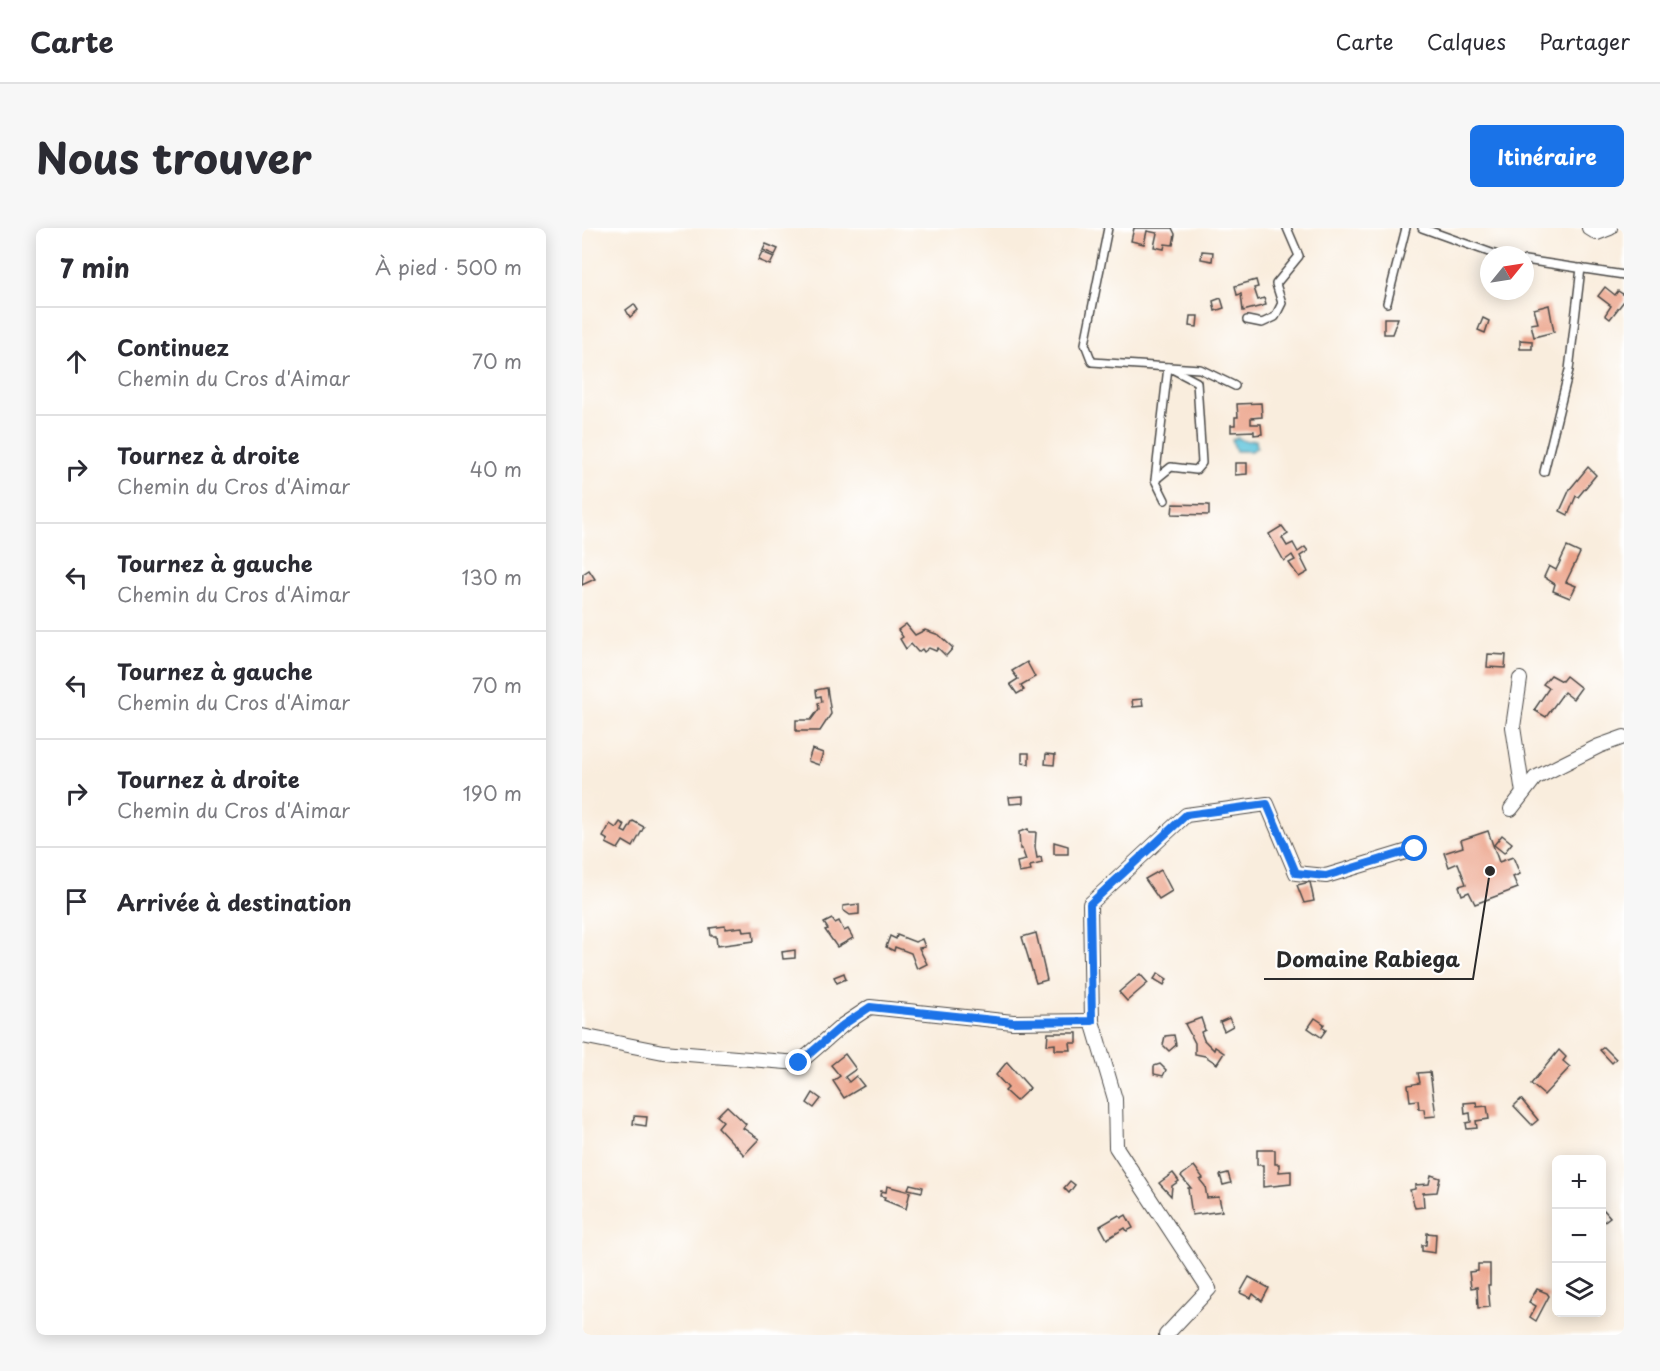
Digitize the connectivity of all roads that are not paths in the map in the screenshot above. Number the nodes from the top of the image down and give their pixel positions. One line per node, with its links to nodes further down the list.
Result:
1 (1108, 228): 14 (lane)
2 (1287, 228): 13 (lane)
3 (1406, 228): 12 (lane)
4 (1422, 228): 7 (lane)
5 (1589, 228): 6 (street)
6 (1610, 228)
7 (1432, 231): 8 (lane)
8 (1480, 249)
9 (1534, 261): 10 (lane)
10 (1581, 268): 11 (lane); 16 (lane)
11 (1624, 275)
12 (1387, 303)
13 (1247, 320)
14 (1168, 367): 15 (lane); 17 (lane); 17 (lane)
15 (1235, 386)
16 (1544, 472)
17 (1155, 480): 18 (lane)
18 (1165, 500)
19 (1520, 679): 21 (street)
20 (1624, 737): 21 (street)
21 (1523, 794): 22 (street)
22 (1511, 809)
23 (1415, 849): 24 (street)
24 (1092, 1021): 25 (street); 26 (street)
25 (582, 1036)
26 (1166, 1335)

